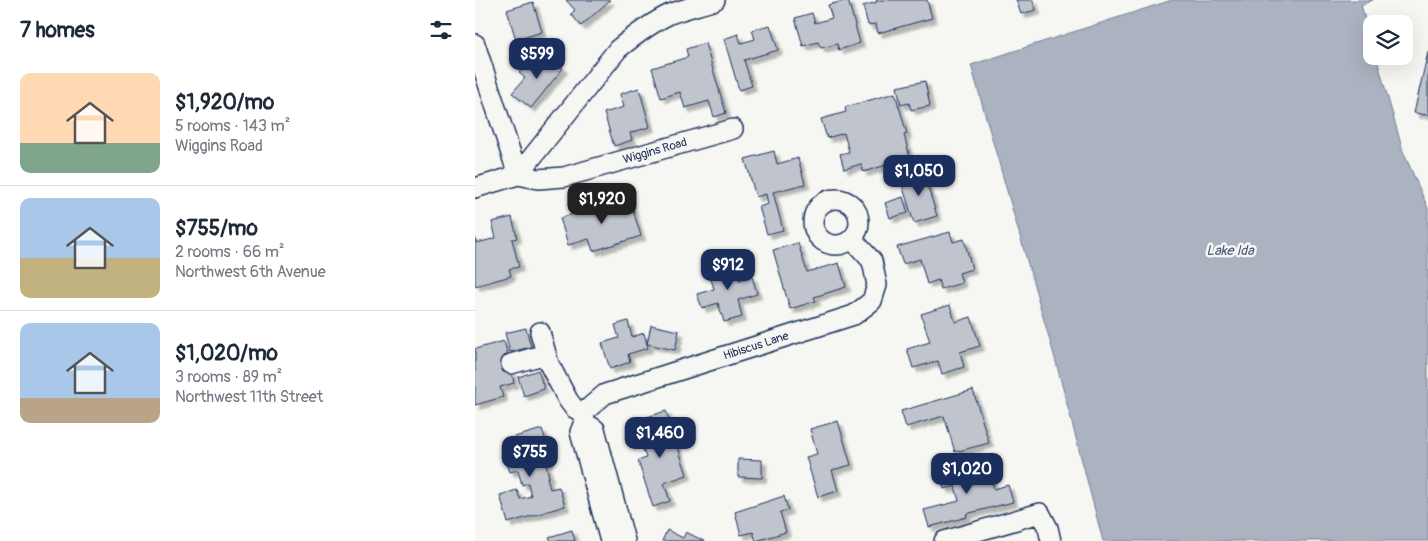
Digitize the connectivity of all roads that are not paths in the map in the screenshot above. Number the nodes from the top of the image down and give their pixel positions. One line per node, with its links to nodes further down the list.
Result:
1 (715, 0): 4 (street)
2 (475, 44): 4 (street)
3 (733, 129): 4 (street, Wiggins Road)
4 (518, 175): 5 (street)
5 (475, 188)
6 (852, 239): 10 (street, Hibiscus Lane)
7 (540, 332): 8 (street)
8 (546, 354): 9 (street); 10 (street)
9 (511, 364)
10 (583, 417): 11 (street); 12 (street)
11 (610, 541)
12 (625, 541)
13 (945, 541): 14 (street)
14 (1051, 541)

